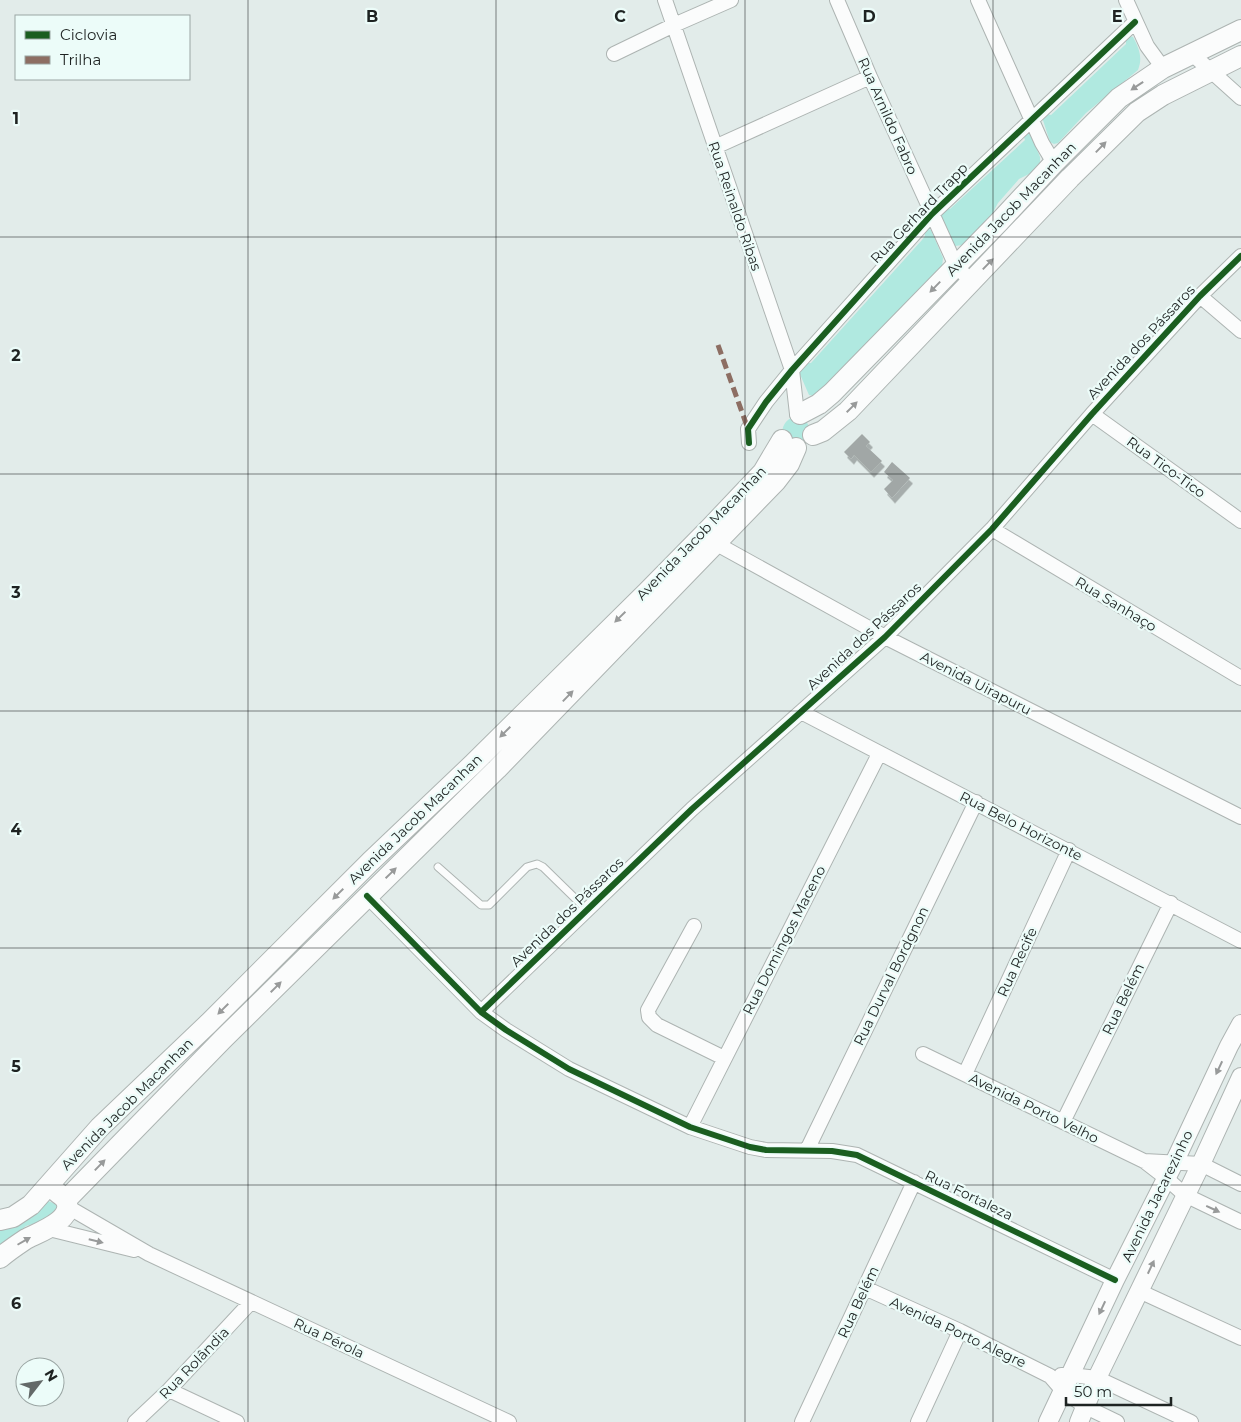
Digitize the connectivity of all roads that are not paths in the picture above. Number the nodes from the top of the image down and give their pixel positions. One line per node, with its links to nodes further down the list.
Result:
1 (665, 0): 7 (street, Rua Reinaldo Ribas)
2 (731, 0): 7 (street)
3 (837, 0): 14 (street, Rua Arnildo Fabro)
4 (978, 0): 16 (street)
5 (1126, 0): 6 (street)
6 (1136, 22): 12 (street); 16 (street, Rua Gerhard Trapp)
7 (674, 25): 9 (street); 17 (street, Rua Reinaldo Ribas)
8 (1241, 30): 10 (main road, Avenida Jacob Macanhan)
9 (614, 54)
10 (1192, 54): 12 (main road, Avenida Jacob Macanhan); 13 (street)
11 (1241, 56): 13 (main road, Avenida Jacob Macanhan)
12 (1163, 68): 18 (main road, Avenida Jacob Macanhan, one-way to 18)
13 (1211, 70): 15 (street); 22 (main road, Avenida Jacob Macanhan, one-way to 13)
14 (870, 77): 17 (street); 19 (street, Rua Arnildo Fabro)
15 (1241, 98)
16 (1032, 119): 18 (street); 19 (street, Rua Gerhard Trapp)
17 (715, 147): 25 (street, Rua Reinaldo Ribas)
18 (1054, 163): 21 (main road, Avenida Jacob Macanhan)
19 (932, 214): 21 (street, Rua Arnildo Fabro); 25 (street, Rua Gerhard Trapp)
20 (1241, 256): 23 (street, Avenida dos Pássaros)
21 (956, 266): 22 (street, Rua Arnildo Fabro); 26 (main road, Avenida Jacob Macanhan, one-way to 26)
22 (972, 282): 28 (main road, Avenida Jacob Macanhan, one-way to 22)
23 (1200, 296): 24 (street); 27 (street, Avenida dos Pássaros)
24 (1241, 331)
25 (792, 370): 26 (street, Rua Reinaldo Ribas); 29 (street, Rua Gerhard Trapp)
26 (799, 414): 28 (main road); 30 (main road)
27 (1092, 414): 31 (street, Rua Tico-Tico); 32 (street, Avenida dos Pássaros)
28 (813, 436): 30 (main road)
29 (749, 443)
30 (789, 444): 33 (main road, Avenida Jacob Macanhan); 60 (main road, Avenida Jacob Macanhan, one-way to 60)
31 (1241, 521)
32 (992, 529): 34 (street, Avenida dos Pássaros); 35 (street, Rua Sanhaço)
33 (715, 543): 34 (street, Avenida Uirapuru); 42 (main road, Avenida Jacob Macanhan, one-way to 33)
34 (885, 637): 36 (street, Avenida dos Pássaros); 39 (street, Avenida Uirapuru)
35 (1241, 678)
36 (801, 712): 37 (street, Rua Belo Horizonte); 44 (street, Avenida dos Pássaros)
37 (879, 754): 38 (street, Rua Belo Horizonte); 50 (street, Rua Domingos Maceno)
38 (976, 802): 40 (street, Rua Belo Horizonte); 55 (street, Rua Durval Bordgnon)
39 (1241, 817)
40 (1069, 850): 43 (street, Rua Belo Horizonte); 51 (street, Rua Recife)
41 (438, 867): 44 (lane)
42 (367, 896): 47 (street, Rua Fortaleza); 62 (main road, Avenida Jacob Macanhan, one-way to 42)
43 (1171, 903): 46 (street, Rua Belo Horizonte); 53 (street, Rua Belém)
44 (587, 910): 47 (street, Avenida dos Pássaros)
45 (694, 926): 50 (street)
46 (1241, 941)
47 (481, 1012): 54 (street, Rua Fortaleza)
48 (1241, 1024): 57 (street, Avenida Jacarezinho, one-way to 57)
49 (923, 1054): 51 (street, Avenida Porto Velho)
50 (724, 1058): 54 (street, Rua Domingos Maceno)
51 (965, 1074): 53 (street, Avenida Porto Velho)
52 (1241, 1077): 56 (street, Avenida Jacarezinho)
53 (1063, 1122): 57 (street, Avenida Porto Velho)
54 (690, 1127): 55 (street, Rua Fortaleza)
55 (807, 1150): 58 (street, Rua Fortaleza)
56 (1201, 1164): 57 (street, Avenida Porto Velho); 59 (street, Avenida Porto Velho); 61 (street, Avenida Jacarezinho)
57 (1170, 1170): 61 (street); 68 (street, Avenida Jacarezinho)
58 (914, 1182): 68 (street, Rua Fortaleza); 69 (street, Rua Belém)
59 (1241, 1184)
60 (40, 1193): 62 (main road); 63 (main road, Avenida Jacob Macanhan)
61 (1185, 1195): 64 (street, one-way to 64); 70 (street, Avenida Jacarezinho, one-way to 61)
62 (67, 1204): 65 (main road, Avenida Jacob Macanhan); 66 (street, Rua Pérola)
63 (0, 1220)
64 (1241, 1222)
65 (49, 1229): 66 (street, Rua Pérola, one-way to 66); 67 (main road, Avenida Jacob Macanhan, one-way to 65)
66 (149, 1254): 71 (street, Rua Pérola)
67 (0, 1257)
68 (1115, 1280): 74 (street, Avenida Jacarezinho, one-way to 74)
69 (865, 1288): 72 (street, Avenida Porto Alegre); 83 (street, Rua Belém)
70 (1139, 1291): 73 (street); 76 (street, Avenida Jacarezinho)
71 (252, 1302): 77 (street, Rua Rolândia); 82 (street, Rua Pérola)
72 (960, 1331): 75 (street, Avenida Porto Alegre); 84 (street)
73 (1241, 1338)
74 (1071, 1374): 75 (street); 76 (street); 78 (street, Avenida Jacarezinho)
75 (1050, 1376): 78 (street, Avenida Porto Alegre)
76 (1097, 1378): 79 (street, Avenida Jacarezinho); 87 (street)
77 (169, 1390): 80 (street, Rua Rolândia); 81 (street)
78 (1063, 1391): 79 (street, Avenida Porto Alegre); 85 (street, Avenida Jacarezinho)
79 (1082, 1414): 86 (street, Avenida Porto Alegre)
80 (135, 1422)
81 (237, 1422)
82 (509, 1422)
83 (802, 1422)
84 (918, 1422)
85 (1048, 1422)
86 (1117, 1422)
87 (1192, 1422)

